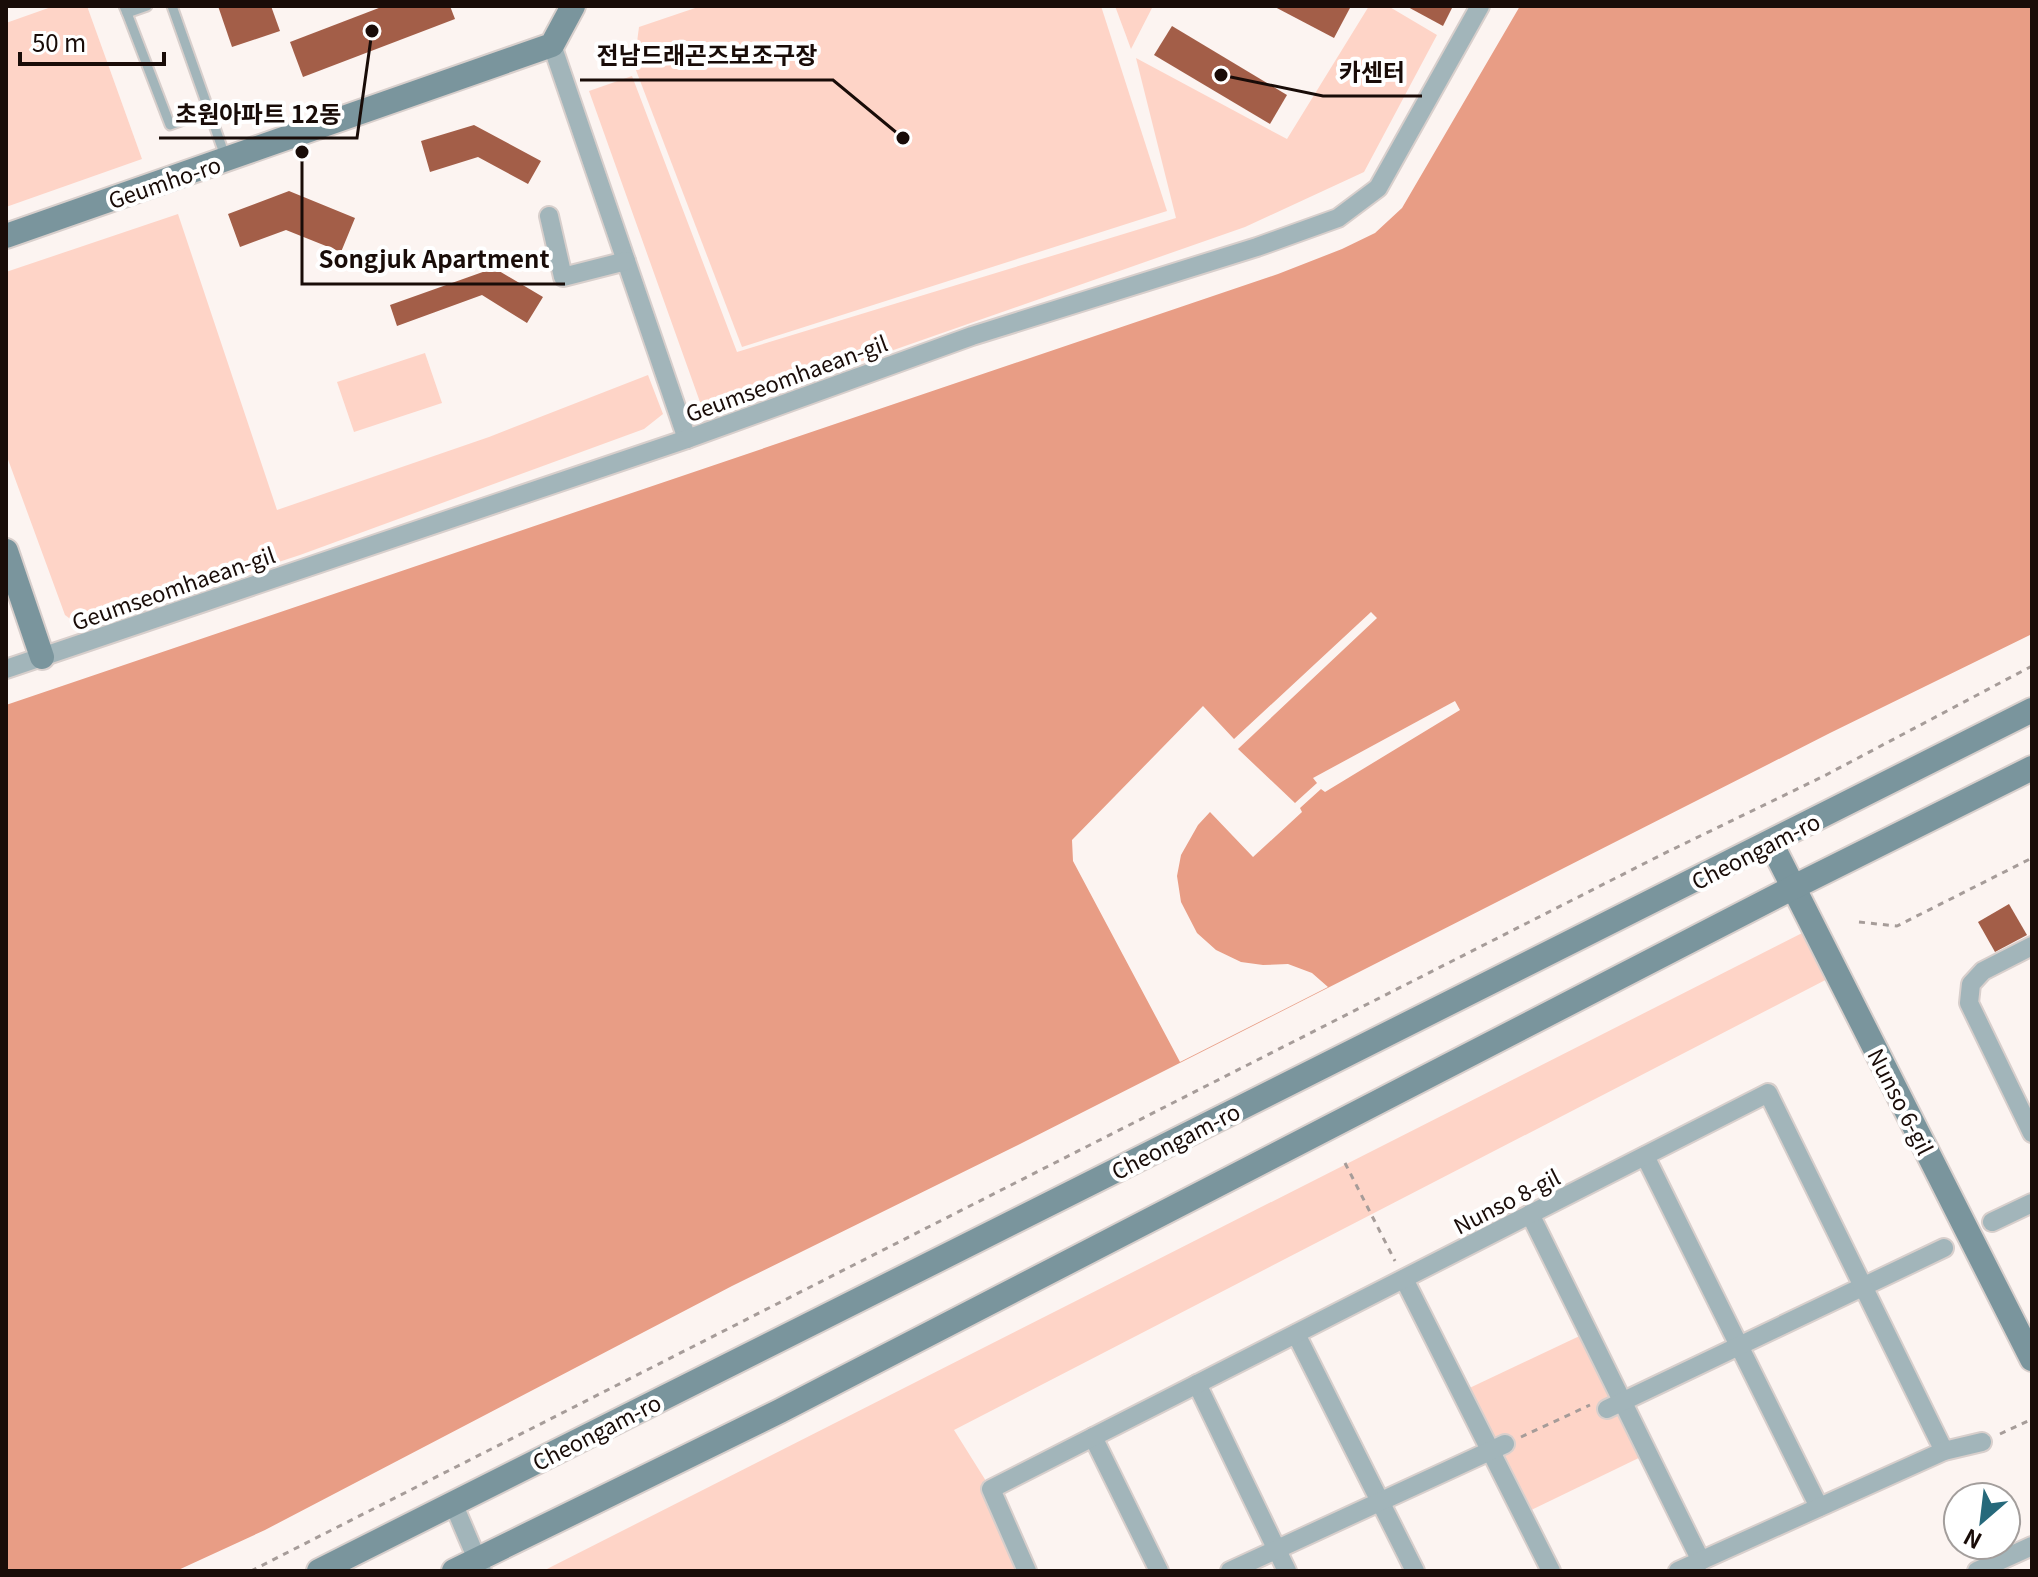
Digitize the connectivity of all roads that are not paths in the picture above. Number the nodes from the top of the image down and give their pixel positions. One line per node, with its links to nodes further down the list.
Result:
1 (147, 6): 5 (lane)
2 (172, 6): 7 (lane)
3 (573, 6): 6 (main road)
4 (1480, 6): 12 (street, Geumseomhaean-gil)
5 (126, 9): 7 (lane)
6 (552, 45): 8 (main road, Geumho-ro); 11 (street)
7 (209, 111): 8 (lane)
8 (226, 159): 10 (main road, Geumho-ro)
9 (549, 216): 11 (street)
10 (6, 236)
11 (626, 261): 12 (street)
12 (687, 439): 14 (street, Geumseomhaean-gil)
13 (6, 551): 14 (main road)
14 (42, 657): 15 (street, Geumseomhaean-gil)
15 (6, 669)
16 (2032, 710): 18 (main road, Cheongam-ro)
17 (2032, 768): 19 (main road)
18 (1771, 843): 19 (main road, Nunso 6-gil); 39 (main road, Cheongam-ro)
19 (1794, 887): 31 (main road, Nunso 6-gil); 44 (main road)
20 (2032, 946): 21 (street)
21 (2032, 1133)
22 (1645, 1156): 24 (street, Nunso 8-gil); 28 (street, Nunso 8-gil); 30 (street)
23 (2032, 1203): 25 (street)
24 (1530, 1214): 27 (street, Nunso 8-gil); 33 (street)
25 (1992, 1222)
26 (1944, 1248): 28 (street)
27 (1404, 1279): 29 (street, Nunso 8-gil); 36 (street)
28 (1863, 1287): 30 (street); 37 (street, Nunso 8-gil)
29 (1296, 1334): 32 (street, Nunso 8-gil); 38 (street)
30 (1739, 1346): 33 (street); 40 (street)
31 (2032, 1359)
32 (1197, 1384): 34 (street, Nunso 8-gil); 42 (street)
33 (1614, 1405): 43 (street)
34 (1093, 1437): 47 (street, Nunso 8-gil); 48 (street)
35 (1982, 1442): 37 (street)
36 (1498, 1447): 38 (street); 52 (street)
37 (1944, 1451): 40 (street)
38 (1380, 1502): 42 (street); 51 (street)
39 (453, 1503): 44 (street); 45 (main road, Cheongam-ro)
40 (1819, 1507): 43 (street)
41 (2032, 1546): 54 (street)
42 (1276, 1550): 49 (street); 50 (street)
43 (1701, 1561): 53 (street)
44 (480, 1565): 46 (main road)
45 (319, 1571)
46 (454, 1571)
47 (1027, 1571)
48 (1159, 1571)
49 (1230, 1571)
50 (1287, 1571)
51 (1415, 1571)
52 (1551, 1571)
53 (1678, 1571)
54 (1977, 1571)

